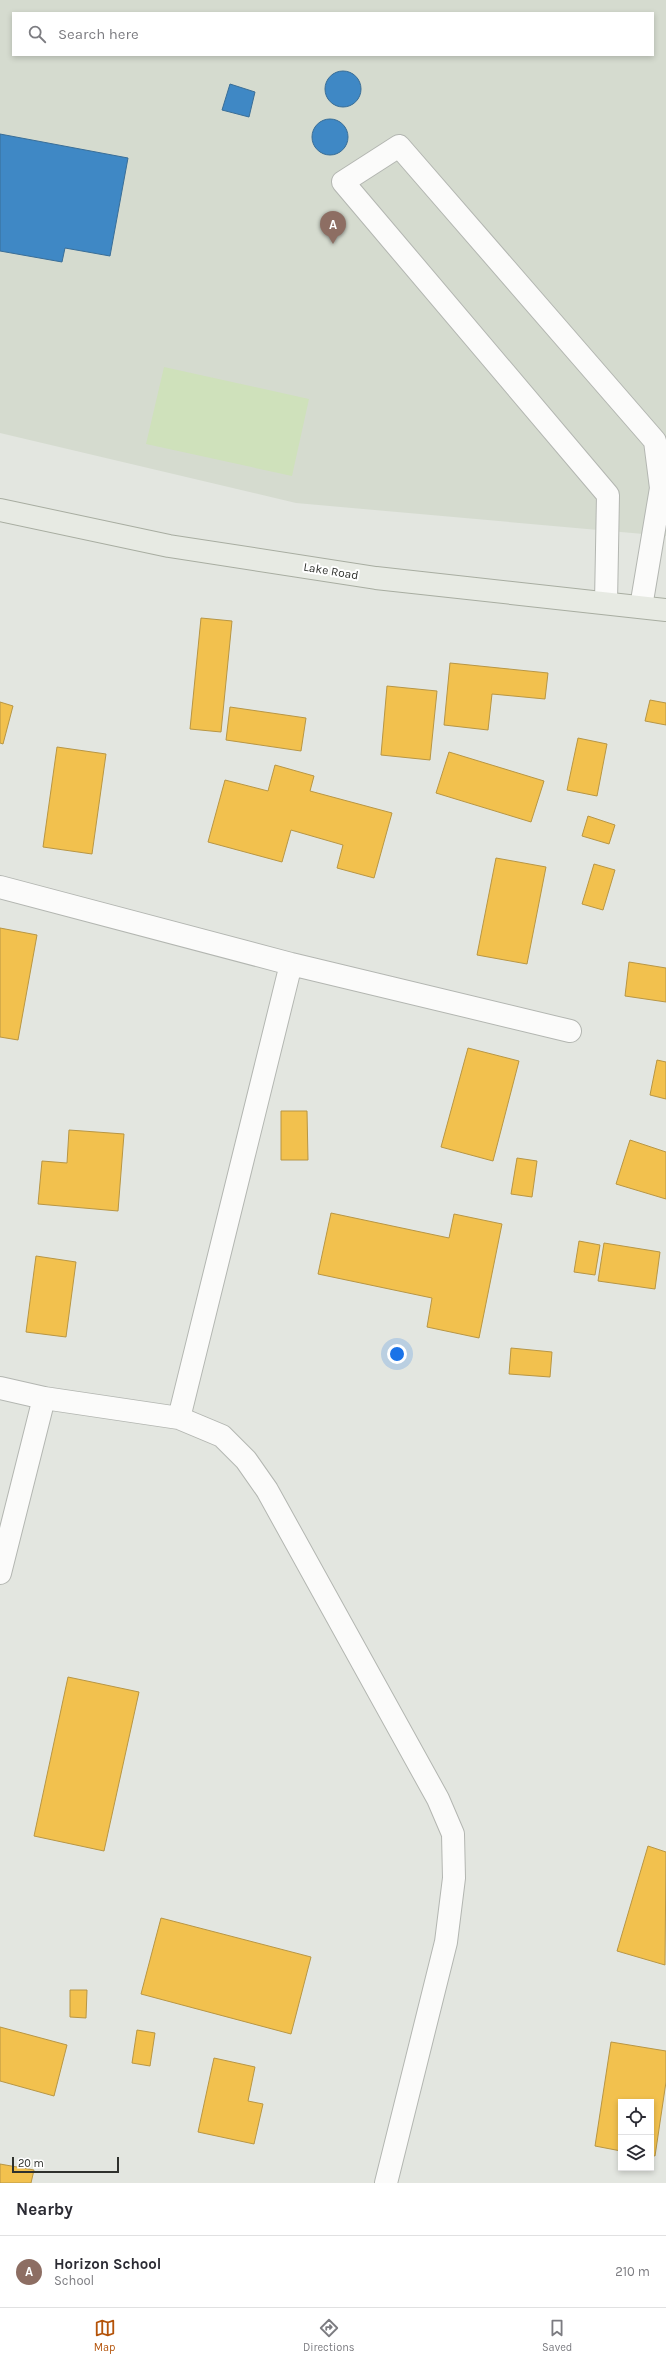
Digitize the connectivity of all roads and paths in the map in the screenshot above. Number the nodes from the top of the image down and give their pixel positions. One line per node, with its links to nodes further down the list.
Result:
1 (0, 510): 2 (main road, Lake Road)
2 (606, 603): 3 (main road, Lake Road); 3 (street)
3 (641, 607): 4 (main road, Lake Road)
4 (666, 610)
5 (0, 887): 6 (street)
6 (291, 964): 7 (street); 10 (street)
7 (570, 1031)
8 (0, 1388): 9 (street)
9 (44, 1398): 10 (street); 11 (street)
10 (179, 1418): 12 (street)
11 (0, 1573)
12 (386, 2183)

